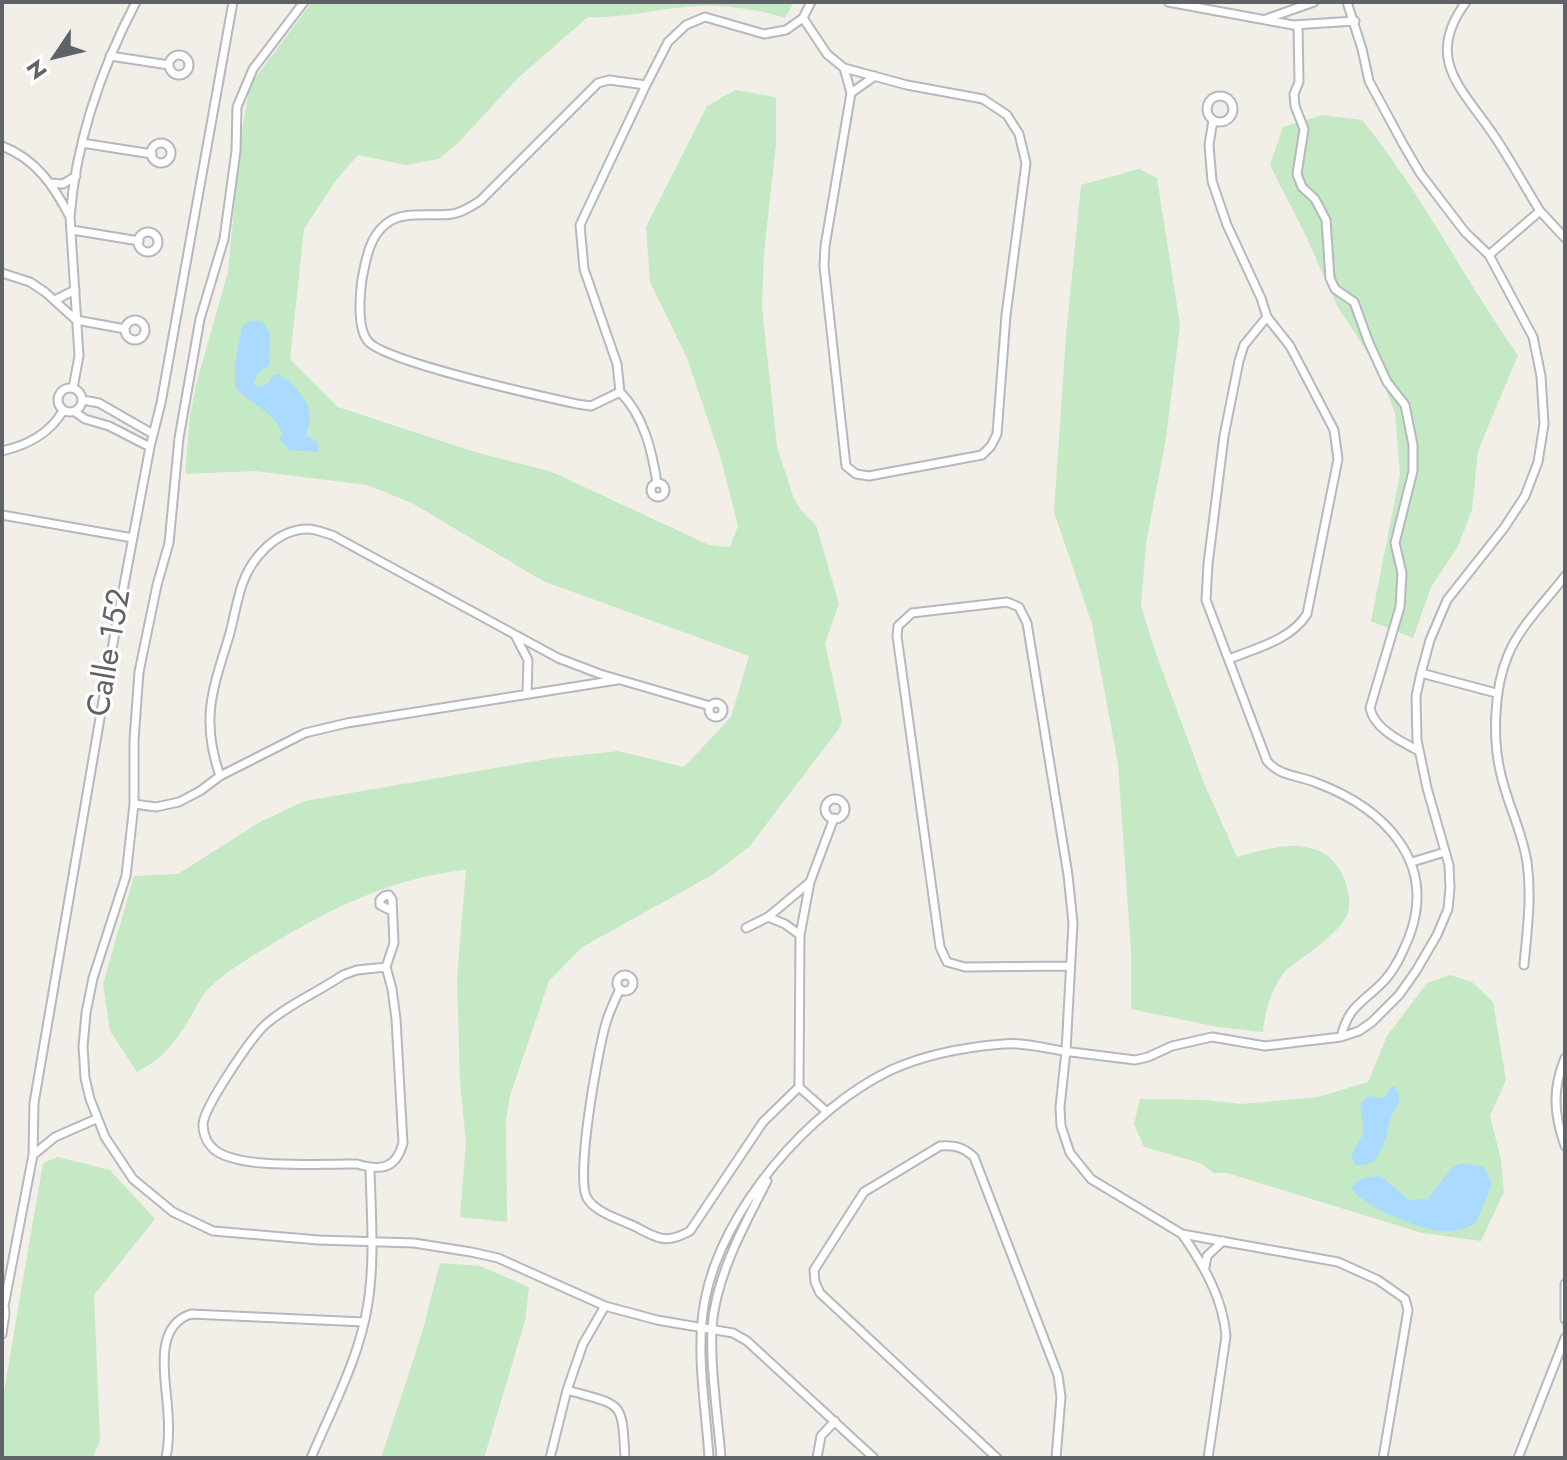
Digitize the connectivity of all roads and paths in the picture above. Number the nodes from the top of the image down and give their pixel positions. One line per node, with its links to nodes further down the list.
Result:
1 (136, 2): 13 (street)
2 (233, 2): 42 (street, Calle 152)
3 (304, 2): 58 (street)
4 (811, 2): 9 (street)
5 (1168, 2): 10 (street)
6 (1314, 2): 10 (street)
7 (1347, 2): 11 (street)
8 (1466, 2): 25 (street)
9 (803, 18): 15 (street); 17 (street)
10 (1263, 20): 12 (street)
11 (1355, 21): 12 (street); 30 (street)
12 (1298, 25): 56 (street)
13 (110, 56): 14 (street); 20 (street)
14 (169, 65)
15 (844, 68): 16 (street); 18 (street)
16 (875, 75): 18 (street); 18 (street)
17 (646, 85): 38 (street); 38 (street)
18 (851, 93)
19 (1213, 120): 34 (street)
20 (82, 143): 22 (street); 23 (street)
21 (2, 146): 24 (street)
22 (152, 154)
23 (76, 176): 24 (street); 26 (street)
24 (50, 183): 26 (street)
25 (1540, 211): 28 (street); 30 (street)
26 (70, 217): 27 (street)
27 (72, 230): 29 (street); 32 (street)
28 (1565, 238)
29 (139, 241)
30 (1489, 255): 51 (street)
31 (2, 273): 33 (street)
32 (75, 290): 33 (street); 35 (street)
33 (55, 300): 35 (street)
34 (1267, 317): 50 (street); 50 (street)
35 (76, 320): 36 (street); 37 (street)
36 (125, 329)
37 (73, 388): 39 (street); 40 (street)
38 (620, 392): 45 (street)
39 (83, 400): 41 (street); 42 (street)
40 (63, 411): 41 (street); 44 (street)
41 (75, 412): 43 (street)
42 (153, 434): 43 (street, Calle 152)
43 (150, 447): 47 (street, Calle 152)
44 (2, 451)
45 (657, 483)
46 (2, 515): 47 (street)
47 (133, 538): 78 (street, Calle 152)
48 (1565, 576): 53 (street)
49 (516, 637): 52 (street); 54 (street); 57 (street)
50 (1229, 659): 61 (street)
51 (1421, 673): 53 (street); 56 (street)
52 (618, 679): 54 (street); 55 (street)
53 (1496, 693): 67 (street)
54 (527, 694): 57 (street)
55 (710, 706)
56 (1419, 751): 60 (street)
57 (220, 776): 58 (street)
58 (134, 804): 76 (street)
59 (834, 818): 62 (street)
60 (1445, 852): 61 (street); 71 (street)
61 (1412, 862): 71 (street)
62 (810, 882): 64 (street); 66 (street)
63 (392, 911): 69 (street)
64 (768, 917): 65 (street); 66 (street)
65 (746, 928)
66 (800, 935): 74 (street)
67 (1524, 965)
68 (1070, 966): 68 (street); 72 (street)
69 (386, 967): 79 (street); 79 (street)
70 (620, 989): 74 (street)
71 (1341, 1037): 72 (street)
72 (1066, 1051): 75 (street); 81 (street)
73 (1565, 1058): 77 (street)
74 (799, 1087): 75 (street)
75 (827, 1112): 80 (street)
76 (96, 1119): 78 (street); 82 (street)
77 (1565, 1146)
78 (33, 1155): 87 (street, Calle 152)
79 (370, 1168): 82 (street)
80 (774, 1168): 91 (street); 92 (street)
81 (1182, 1234): 83 (street); 84 (street)
82 (371, 1241): 88 (street); 90 (street)
83 (1223, 1241): 84 (street); 110 (street)
84 (1205, 1267): 109 (street)
85 (1565, 1284): 86 (street)
86 (1564, 1297): 89 (street)
87 (3, 1306): 93 (street, Calle 152)
88 (605, 1306): 91 (street); 97 (street)
89 (1565, 1319)
90 (364, 1322): 99 (street); 100 (street)
91 (702, 1329): 92 (street); 103 (street)
92 (713, 1330): 98 (street); 104 (street)
93 (2, 1334)
94 (1565, 1338): 95 (street)
95 (1554, 1369): 96 (street); 111 (street)
96 (1565, 1373)
97 (567, 1390): 101 (street); 102 (street)
98 (835, 1421): 105 (street); 106 (street)
99 (166, 1458)
100 (311, 1458)
101 (550, 1458)
102 (625, 1458)
103 (709, 1458)
104 (721, 1458)
105 (817, 1458)
106 (874, 1458)
107 (997, 1458): 108 (street)
108 (1056, 1458)
109 (1208, 1458)
110 (1383, 1458)
111 (1518, 1458)

